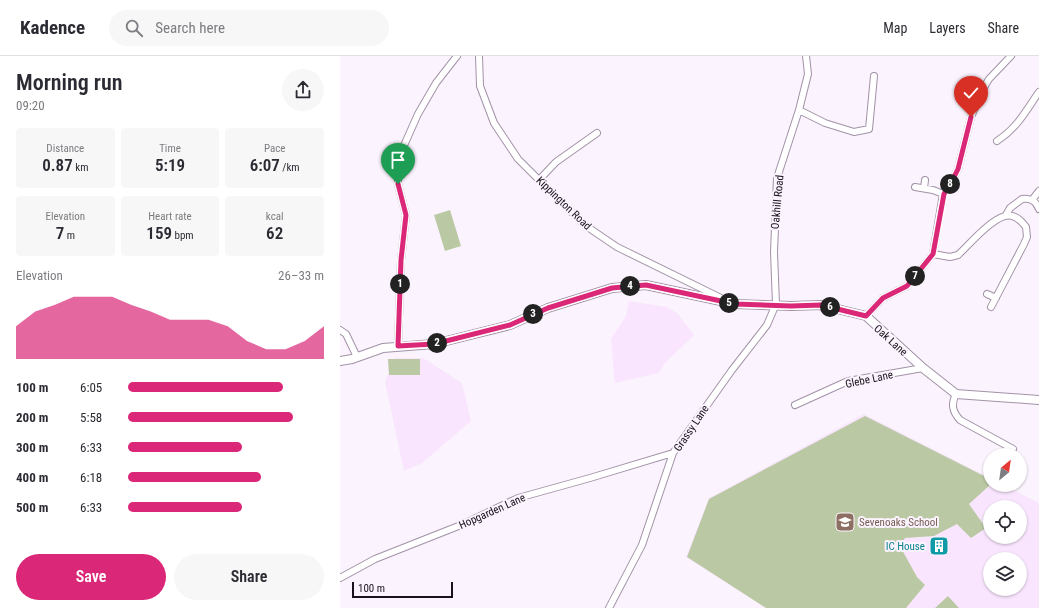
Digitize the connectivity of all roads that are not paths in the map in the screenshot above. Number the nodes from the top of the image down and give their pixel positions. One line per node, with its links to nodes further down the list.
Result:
1 (457, 56): 27 (street)
2 (479, 56): 10 (street, Kippington Road)
3 (806, 56): 7 (street, Oakhill Road)
4 (1011, 56): 15 (street)
5 (874, 76): 7 (street)
6 (1039, 92): 9 (street)
7 (799, 110): 23 (street, Oakhill Road)
8 (597, 133): 10 (street)
9 (997, 141)
10 (539, 180): 22 (street, Kippington Road)
11 (925, 180): 13 (street)
12 (916, 187): 13 (street)
13 (924, 188): 15 (street)
14 (1039, 191): 16 (street)
15 (944, 194): 19 (street)
16 (1032, 200): 17 (street); 18 (street)
17 (1039, 209)
18 (1006, 215): 19 (street); 21 (street)
19 (933, 254): 25 (street)
20 (987, 294): 21 (street)
21 (996, 298): 24 (street)
22 (735, 304): 23 (street, Oak Lane); 27 (street, Oak Lane)
23 (776, 304): 25 (street, Oak Lane); 35 (street, Grassy Lane)
24 (991, 307)
25 (866, 316): 30 (street, Oak Lane)
26 (340, 330): 28 (street)
27 (398, 346): 28 (street, Oak Lane)
28 (357, 357): 29 (street, Oak Lane)
29 (340, 361)
30 (923, 368): 31 (street, Oak Lane); 33 (street, Glebe Lane)
31 (956, 394): 32 (street); 34 (street)
32 (1039, 400)
33 (795, 404)
34 (1011, 448)
35 (673, 453): 36 (street, Hopgarden Lane); 37 (street, Grassy Lane)
36 (340, 578)
37 (609, 608)

